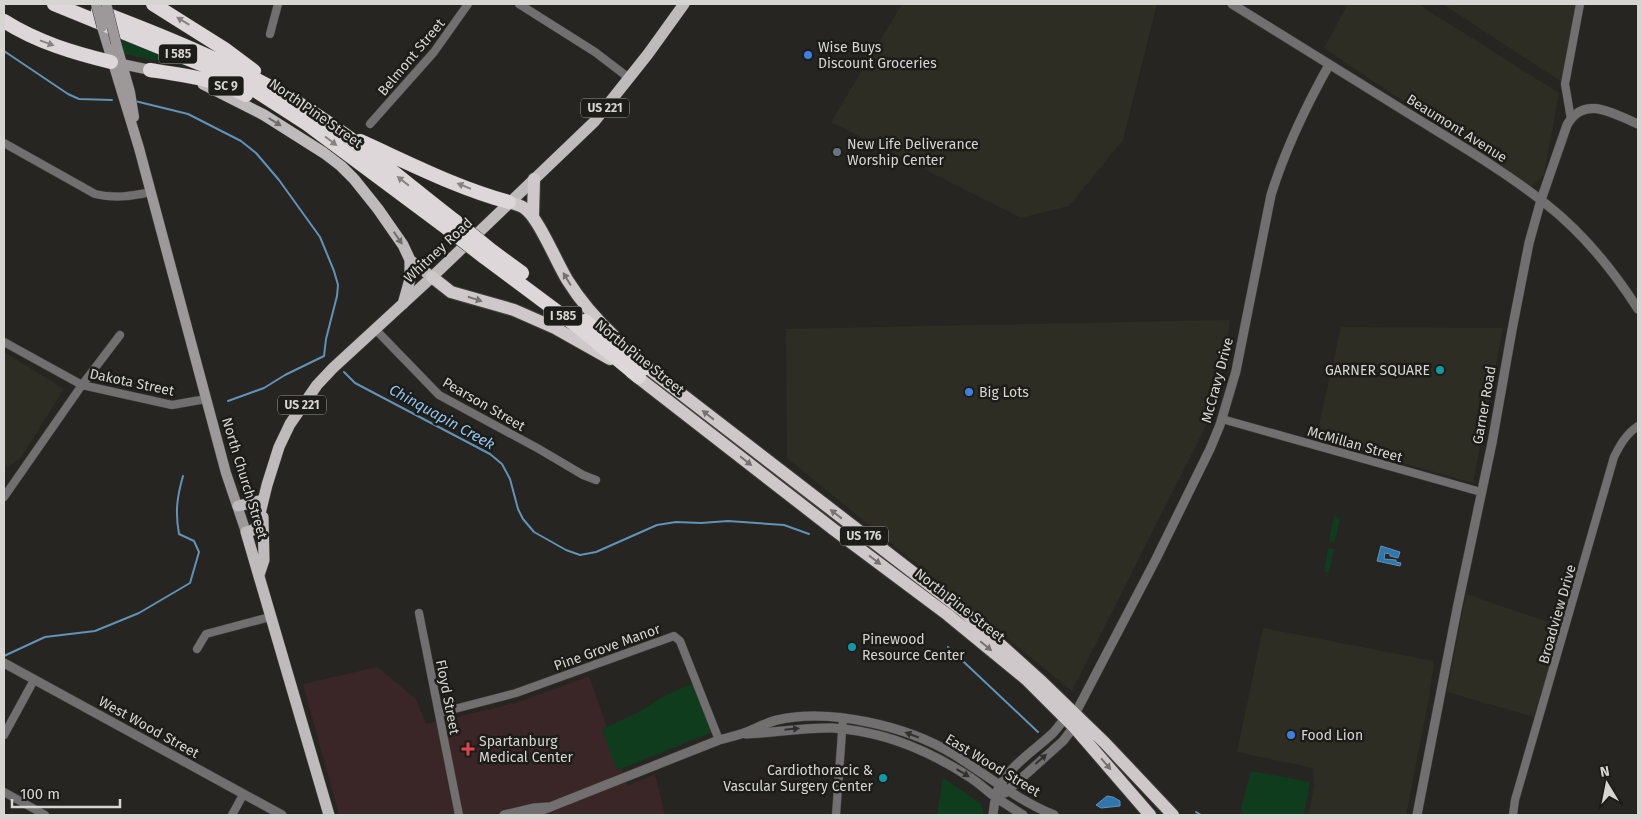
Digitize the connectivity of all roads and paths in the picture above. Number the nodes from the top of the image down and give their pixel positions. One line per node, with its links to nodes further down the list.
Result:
1 (54, 4): 21 (highway, North Pine Street / I 585)
2 (80, 4): 20 (highway, North Pine Street / I 585)
3 (96, 4): 13 (main road, bridge)
4 (153, 4): 20 (highway, SC 9, one-way to 4)
5 (278, 4): 14 (street)
6 (468, 4): 23 (street, Belmont Street)
7 (518, 4): 18 (street)
8 (684, 4): 18 (main road, Whitney Road / US 221)
9 (1232, 4): 16 (street, Beaumont Avenue)
10 (1580, 4): 22 (street)
11 (107, 6): 13 (main road, bridge)
12 (4, 21): 15 (highway, one-way to 15)
13 (106, 24): 15 (main road, North Church Street, bridge); 15 (main road, North Church Street)
14 (270, 34)
15 (117, 63): 17 (main road, SC 9); 19 (main road, North Church Street); 27 (main road, North Church Street)
16 (1329, 65): 30 (street, Beaumont Avenue); 44 (street, McCravy Drive)
17 (147, 69): 19 (main road); 21 (highway, SC 9); 34 (main road, one-way to 34)
18 (629, 78): 28 (main road, Whitney Road / US 221)
19 (129, 86): 27 (main road, North Church Street)
20 (282, 94): 25 (highway, North Pine Street / I 585)
21 (297, 117): 33 (highway, North Pine Street / I 585, one-way to 33)
22 (1571, 119): 24 (street); 30 (street, Garner Road)
23 (370, 124)
24 (1638, 124)
25 (339, 131): 31 (highway, one-way to 25); 33 (highway, North Pine Street / I 585, one-way to 25)
26 (4, 143): 29 (street)
27 (138, 148): 29 (main road, North Church Street)
28 (534, 179): 31 (main road, Whitney Road / US 221); 32 (highway)
29 (151, 192): 43 (main road, North Church Street)
30 (1541, 200): 37 (street, Beaumont Avenue); 47 (street, Garner Road)
31 (510, 202): 32 (highway); 35 (main road, Whitney Road / US 221)
32 (533, 217): 41 (highway, one-way to 32)
33 (451, 225): 41 (highway, North Pine Street / I 585, bridge)
34 (410, 260): 35 (main road); 36 (main road)
35 (432, 277): 36 (main road, Whitney Road / US 221); 41 (highway, one-way to 41)
36 (403, 304): 38 (main road, Whitney Road / US 221)
37 (1638, 309)
38 (375, 328): 46 (street, Pearson Street); 49 (main road, Whitney Road / US 221)
39 (120, 336): 42 (street)
40 (4, 342): 42 (street, Dakota Street)
41 (642, 372): 60 (highway, North Pine Street / US 176)
42 (82, 385): 43 (street, Dakota Street); 48 (street)
43 (206, 399): 50 (main road, North Church Street)
44 (1222, 419): 47 (street, McMillan Street); 60 (street, McCravy Drive)
45 (1638, 426): 85 (street, Broadview Drive)
46 (596, 480)
47 (1481, 492): 84 (street, Garner Road)
48 (4, 495)
49 (262, 501): 50 (main road); 51 (main road, Whitney Road / US 221); 52 (main road)
50 (238, 506): 51 (main road, North Church Street)
51 (246, 532): 52 (main road, North Church Street)
52 (259, 576): 54 (main road, North Church Street)
53 (419, 613): 58 (street, Floyd Street)
54 (270, 617): 55 (street); 74 (main road, North Church Street)
55 (197, 649)
56 (4, 663): 57 (street, West Wood Street)
57 (34, 680): 63 (street); 68 (street, West Wood Street)
58 (439, 713): 64 (street, Pine Grove Manor); 75 (street, Floyd Street)
59 (843, 718): 61 (street); 62 (street, East Wood Street); 65 (street, East Wood Street, one-way to 59)
60 (1071, 720): 65 (street); 66 (street, one-way to 60); 82 (highway, North Pine Street / US 176, one-way to 82); 83 (highway, North Pine Street / US 176)
61 (842, 729): 62 (street, East Wood Street, one-way to 61); 69 (street, East Wood Street, one-way to 69); 78 (street)
62 (743, 734): 64 (street, East Wood Street)
63 (4, 736)
64 (719, 740): 70 (street, East Wood Street)
65 (1000, 786): 66 (street, East Wood Street); 69 (street)
66 (1009, 791): 69 (street); 81 (street, East Wood Street)
67 (4, 792): 71 (street)
68 (243, 795): 72 (street); 73 (street, West Wood Street)
69 (996, 798): 79 (street); 80 (street, East Wood Street)
70 (553, 806): 76 (street, East Wood Street); 77 (street, East Wood Street)
71 (46, 815)
72 (232, 815)
73 (282, 815)
74 (329, 815)
75 (459, 815)
76 (504, 815)
77 (530, 815)
78 (836, 815)
79 (993, 815)
80 (1023, 815)
81 (1054, 815)
82 (1150, 815)
83 (1174, 815)
84 (1418, 815)
85 (1513, 815)

